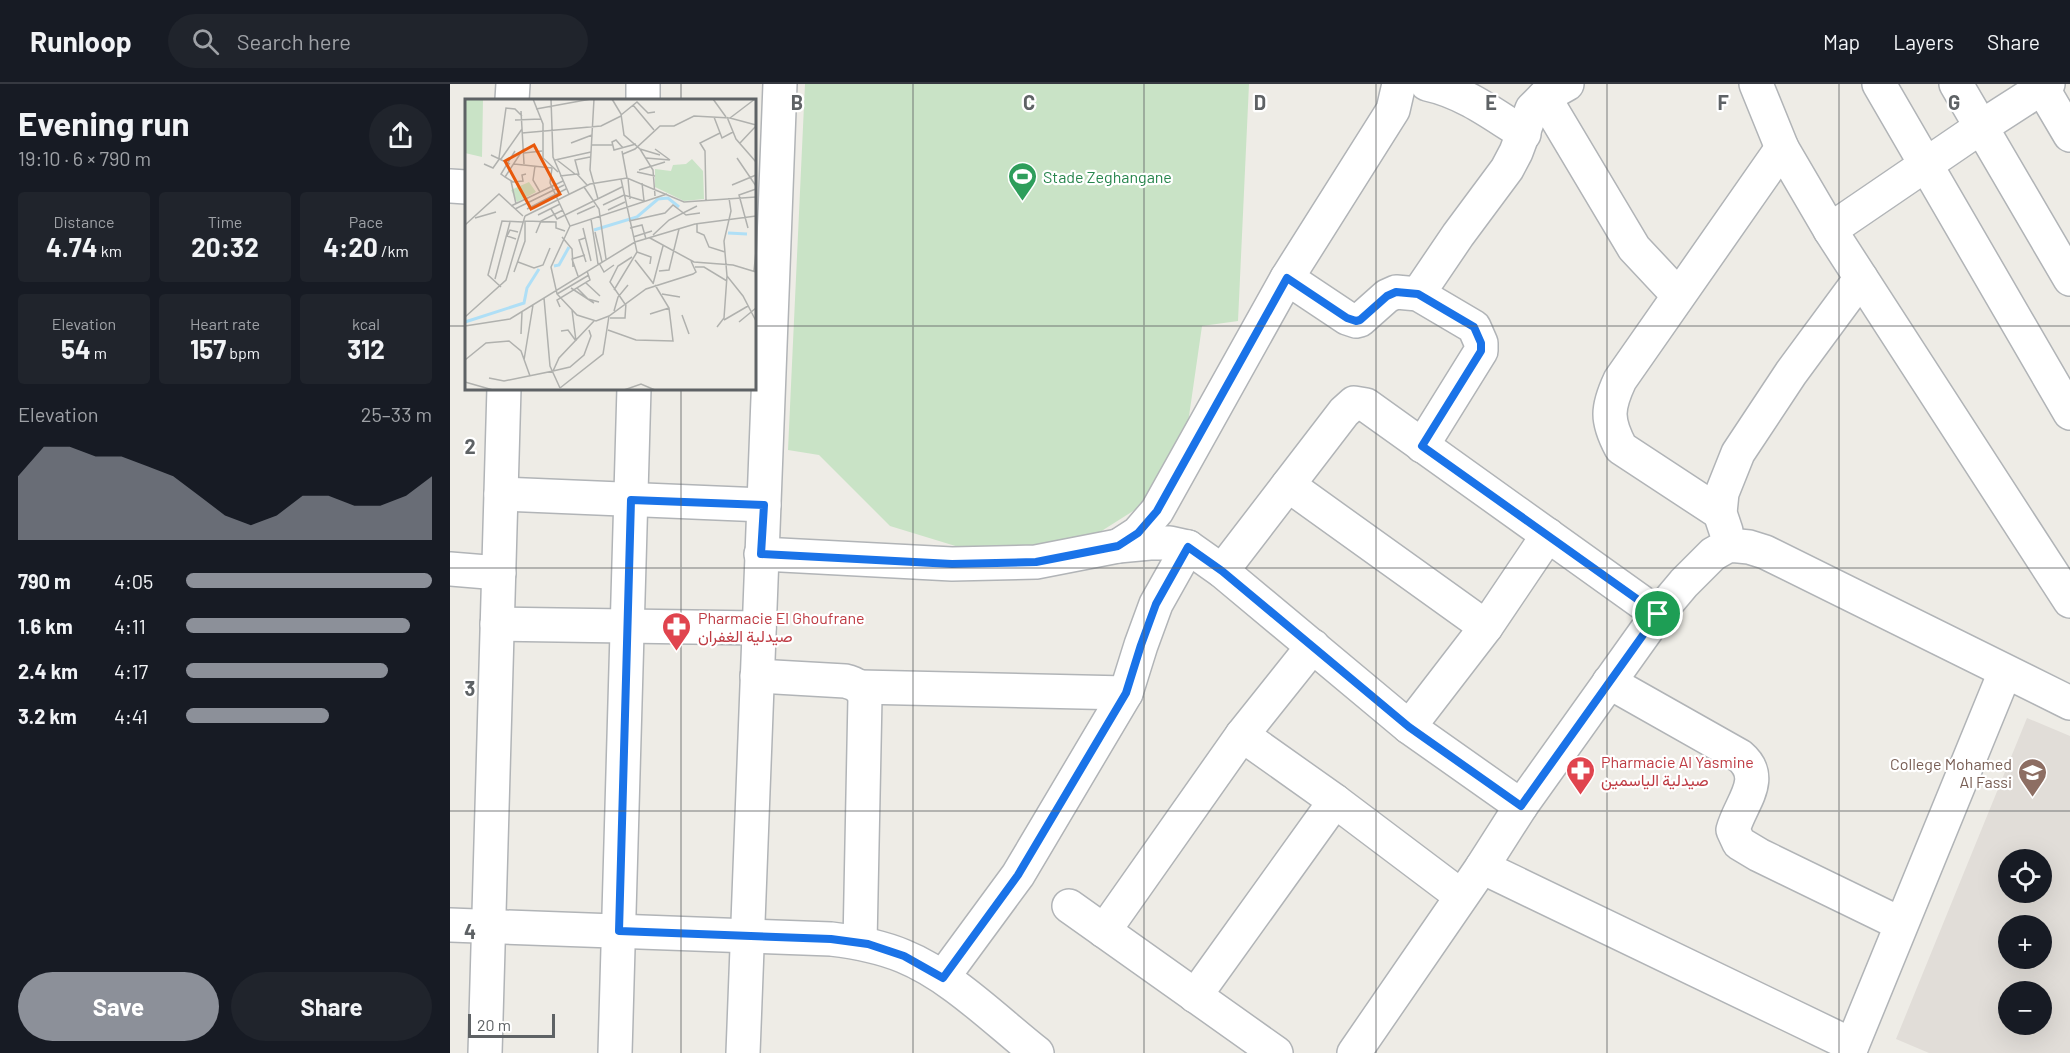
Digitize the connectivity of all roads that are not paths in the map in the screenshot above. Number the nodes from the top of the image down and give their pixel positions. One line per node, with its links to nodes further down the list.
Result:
1 (513, 84): 10 (street)
2 (780, 84): 18 (street)
3 (1399, 84): 20 (street)
4 (1427, 84): 12 (street)
5 (1756, 84): 14 (street)
6 (1879, 84): 15 (street)
7 (1956, 84): 11 (street)
8 (2044, 85): 11 (street); 13 (street)
9 (1556, 91): 12 (street); 24 (street)
10 (512, 99)
11 (1981, 127): 15 (street); 22 (street)
12 (1524, 134): 23 (street)
13 (2070, 135)
14 (1782, 148): 19 (street); 24 (street)
15 (1926, 165): 19 (street); 27 (street)
16 (450, 186): 17 (street)
17 (465, 187)
18 (765, 194): 32 (street)
19 (1830, 230): 21 (street)
20 (1287, 278): 23 (street); 36 (street)
21 (1862, 278): 33 (street); 42 (street)
22 (2070, 279)
23 (1418, 294): 28 (street)
24 (1678, 295): 33 (street)
25 (504, 390): 30 (street)
26 (634, 390): 31 (street)
27 (2070, 413)
28 (1422, 446): 29 (street); 34 (street)
29 (1288, 485): 40 (street); 46 (street)
30 (501, 494): 31 (street); 41 (street)
31 (631, 500): 32 (street); 45 (street)
32 (764, 505): 38 (street)
33 (1720, 513): 35 (street)
34 (1548, 535): 43 (street); 46 (street)
35 (1729, 545): 43 (street); 49 (street)
36 (1118, 546): 37 (street); 38 (street)
37 (1188, 547): 40 (street); 53 (street)
38 (761, 554): 47 (street)
39 (450, 569): 41 (street)
40 (1222, 571): 48 (street)
41 (499, 573): 44 (street)
42 (2065, 581)
43 (1658, 614): 51 (street)
44 (497, 624): 45 (street); 64 (street)
45 (627, 627): 47 (street); 65 (street)
46 (1486, 627): 55 (street)
47 (759, 628): 50 (street)
48 (1313, 646): 55 (street); 56 (street)
49 (2005, 672): 54 (street); 62 (street)
50 (757, 676): 52 (street); 67 (street)
51 (1609, 682): 58 (street); 62 (street)
52 (860, 687): 53 (street); 68 (street)
53 (1126, 693): 69 (street)
54 (2070, 703)
55 (1409, 727): 58 (street)
56 (1242, 735): 57 (street); 66 (street)
57 (1335, 801): 60 (street); 70 (street)
58 (1521, 806): 59 (street)
59 (1482, 867): 60 (street); 71 (street)
60 (1461, 896): 77 (street)
61 (1070, 906): 66 (street)
62 (1901, 924): 71 (street)
63 (450, 925): 64 (street)
64 (489, 927): 65 (street); 72 (street)
65 (619, 931): 67 (street); 73 (street)
66 (1104, 931): 70 (street)
67 (747, 935): 68 (street); 74 (street)
68 (860, 943): 69 (street)
69 (943, 978): 75 (street)
70 (1195, 996): 76 (street)
71 (1850, 1049)
72 (485, 1053)
73 (615, 1053)
74 (742, 1053)
75 (1036, 1053)
76 (1276, 1053)
77 (1354, 1053)

